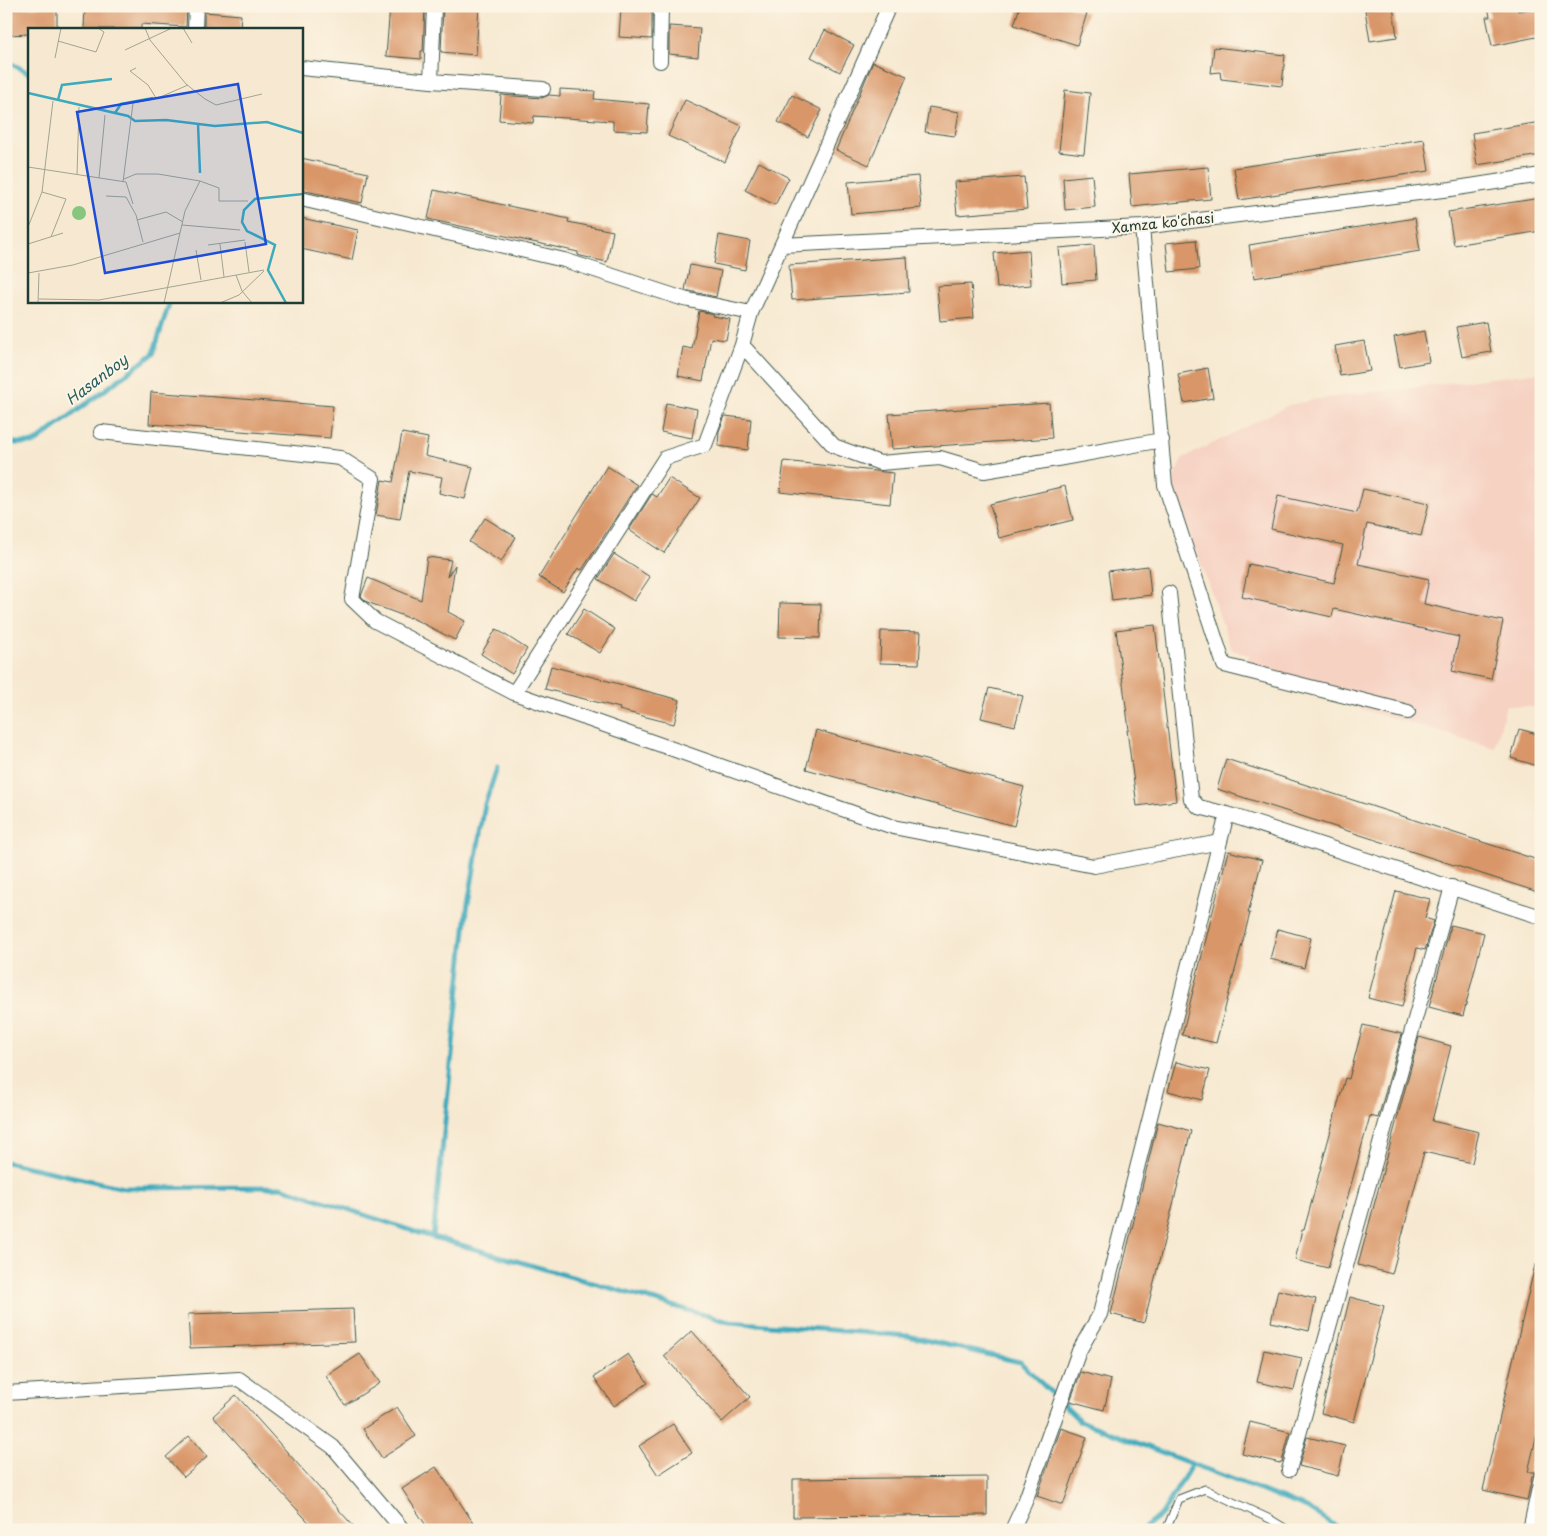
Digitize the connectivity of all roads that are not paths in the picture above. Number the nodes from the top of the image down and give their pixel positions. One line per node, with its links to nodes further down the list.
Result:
1 (196, 6): 5 (street)
2 (434, 6): 8 (street)
3 (661, 6): 6 (street)
4 (889, 6): 13 (street)
5 (195, 28)
6 (660, 61)
7 (302, 68): 8 (street)
8 (431, 81): 9 (street)
9 (543, 89)
10 (1541, 175): 12 (street, Xamza ko'chasi)
11 (302, 199): 14 (street)
12 (1142, 227): 13 (street, Xamza ko'chasi); 17 (street)
13 (782, 245): 14 (street)
14 (751, 313): 15 (street)
15 (742, 345): 17 (street); 19 (street)
16 (101, 432): 19 (street)
17 (1162, 440): 20 (street)
18 (1169, 593): 21 (street)
19 (514, 693): 22 (street)
20 (1408, 712)
21 (1227, 814): 22 (street); 23 (street)
22 (1220, 842): 29 (street)
23 (1452, 887): 24 (street); 26 (street)
24 (1541, 917)
25 (6, 1393): 28 (street)
26 (1289, 1470)
27 (1541, 1479): 32 (street)
28 (403, 1530)
29 (1012, 1530)
30 (1166, 1530): 31 (lane)
31 (1288, 1530)
32 (1530, 1530)

